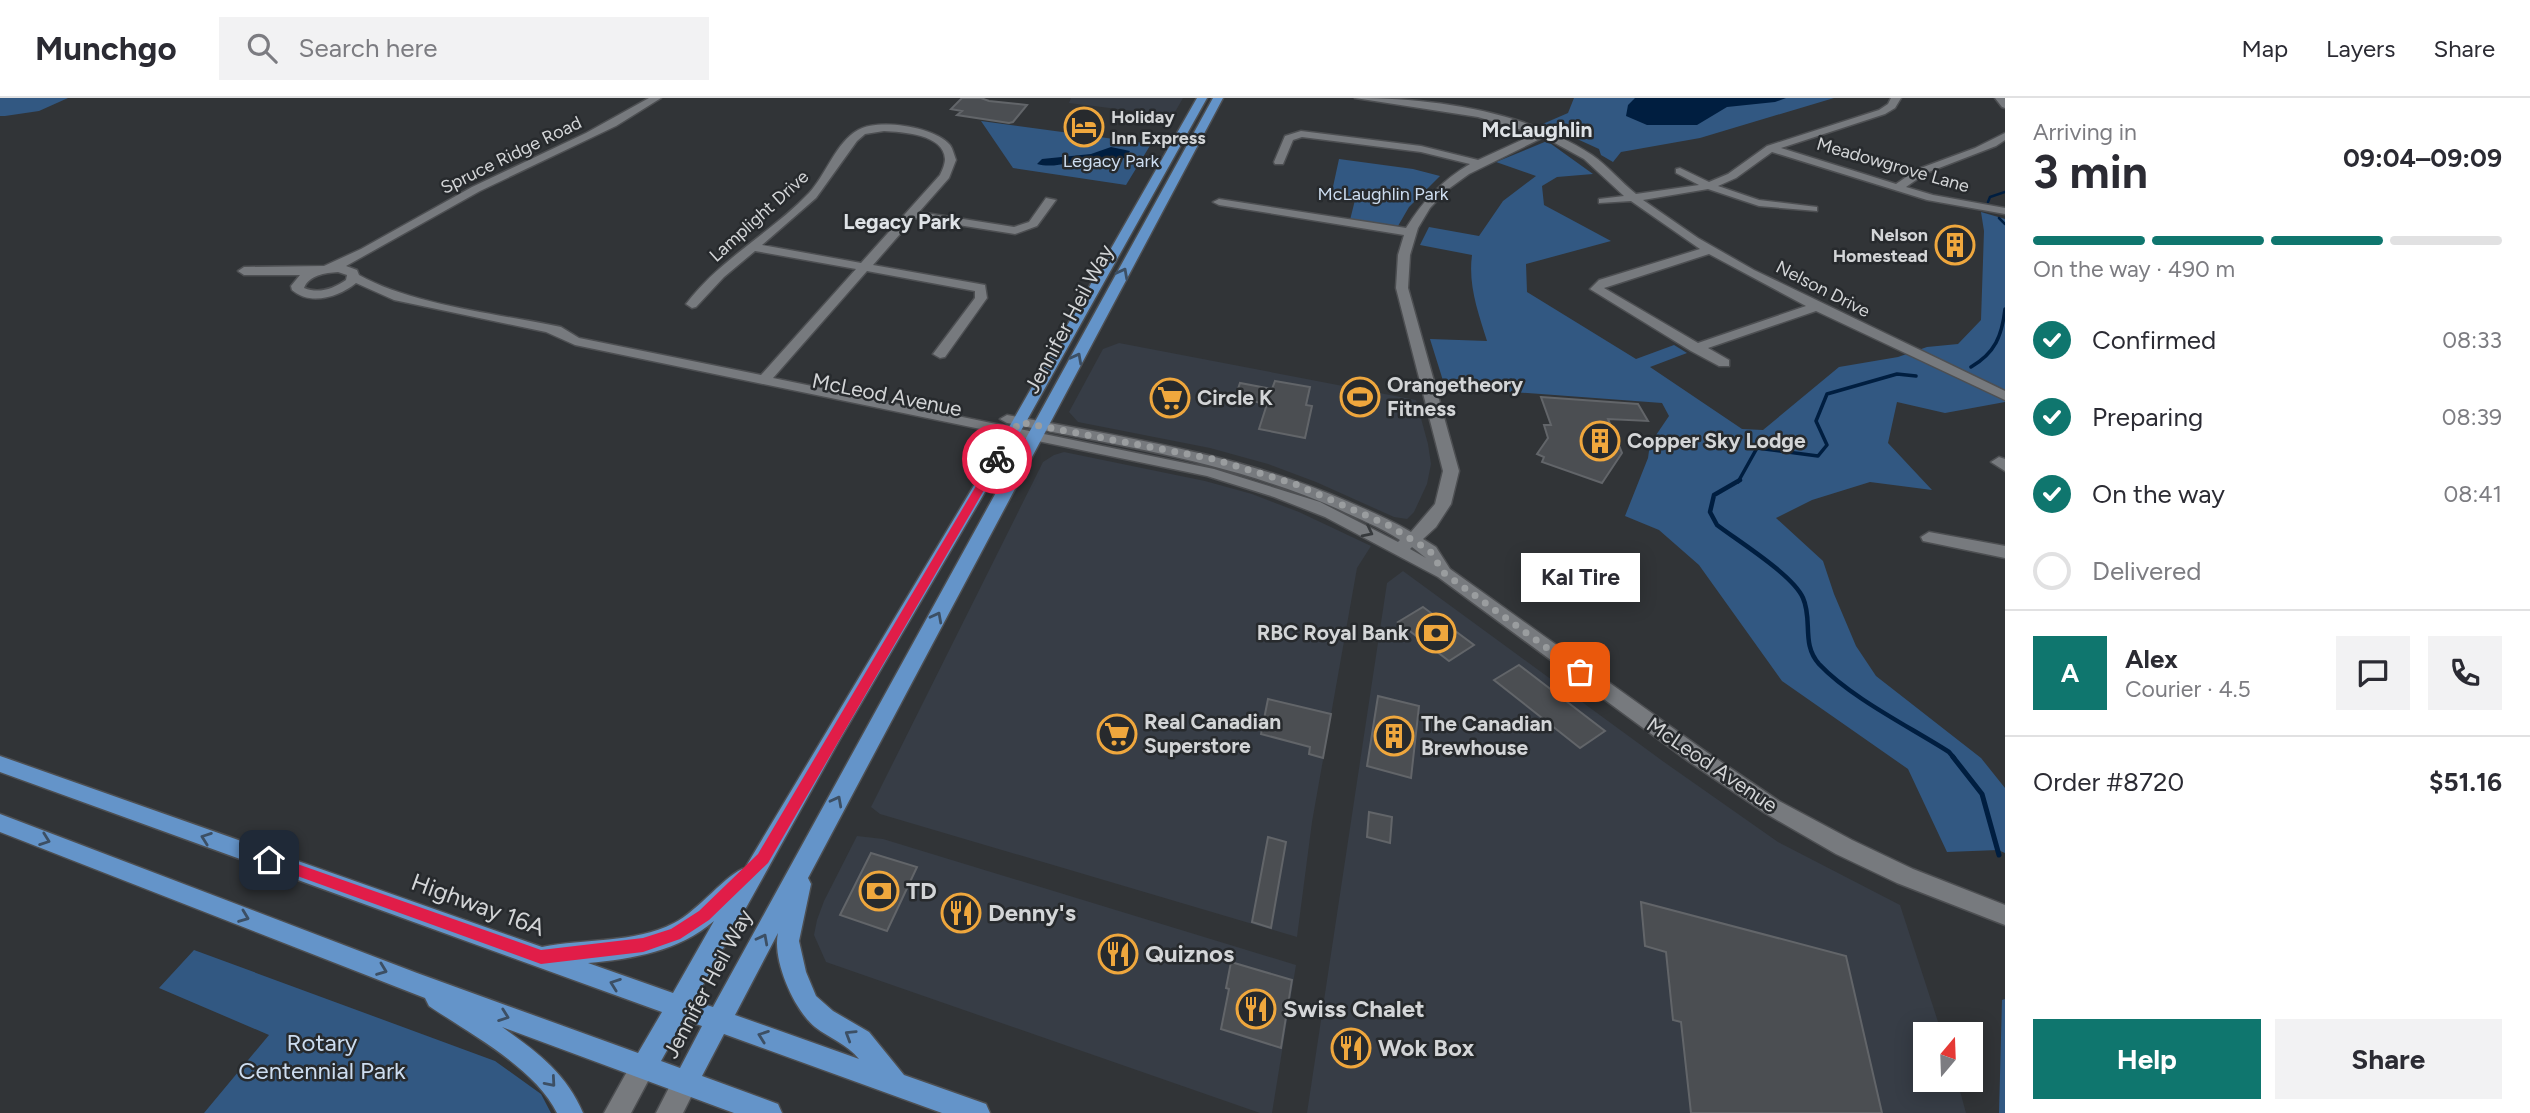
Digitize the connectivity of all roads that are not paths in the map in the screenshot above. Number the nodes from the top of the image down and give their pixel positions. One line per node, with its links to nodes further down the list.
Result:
1 (655, 98): 26 (street, Spruce Ridge Road)
2 (1202, 98): 42 (main road, Jennifer Heil Way)
3 (1219, 98): 43 (main road, Jennifer Heil Way, one-way to 3)
4 (1360, 98): 9 (street, Nelson Drive)
5 (1462, 98): 9 (street)
6 (1896, 98): 12 (street)
7 (2000, 98): 8 (street)
8 (2005, 105)
9 (1453, 110): 10 (street, Nelson Drive)
10 (1543, 134): 14 (street); 18 (street, Nelson Drive)
11 (2005, 136): 17 (street)
12 (1771, 148): 16 (street); 17 (street, Meadowgrove Lane)
13 (1279, 162): 14 (street)
14 (1476, 163): 25 (street)
15 (1680, 171): 16 (street)
16 (1708, 186): 18 (street); 22 (street)
17 (1897, 187): 23 (street, Meadowgrove Lane)
18 (1634, 198): 20 (street); 28 (street, Nelson Drive)
19 (1049, 200): 24 (street)
20 (1603, 201)
21 (1219, 202): 25 (street)
22 (1813, 209)
23 (2005, 211)
24 (912, 214): 27 (street, Lamplight Drive); 29 (street, Lamplight Drive)
25 (1409, 232): 45 (street)
26 (381, 245): 30 (street, Spruce Ridge Road); 31 (street, Spruce Ridge Road)
27 (751, 247): 29 (street); 35 (street, Lamplight Drive)
28 (1710, 250): 36 (street, Nelson Drive); 37 (street)
29 (866, 266): 38 (street); 40 (street, Lamplight Drive)
30 (321, 271): 31 (street, McLeod Avenue); 32 (street); 32 (street)
31 (353, 275): 33 (street, Spruce Ridge Road); 34 (street, McLeod Avenue)
32 (296, 286): 33 (street, McLeod Avenue)
33 (325, 294): 34 (street, McLeod Avenue)
34 (398, 297): 40 (street, McLeod Avenue)
35 (692, 304)
36 (1818, 306): 37 (street); 41 (street, Nelson Drive)
37 (1696, 348): 39 (street)
38 (940, 354)
39 (1724, 363)
40 (767, 376): 42 (street, McLeod Avenue)
41 (2005, 396)
42 (1016, 426): 43 (street, McLeod Avenue); 49 (main road, Jennifer Heil Way)
43 (1038, 430): 45 (street, McLeod Avenue); 50 (main road, Jennifer Heil Way, one-way to 43)
44 (1929, 537): 46 (street)
45 (1406, 545): 51 (street, McLeod Avenue)
46 (2005, 552)
47 (0, 764): 52 (main road, Highway 16A, one-way to 47)
48 (0, 823): 53 (main road, one-way to 53)
49 (763, 858): 52 (main road); 54 (main road, Jennifer Heil Way)
50 (805, 861): 55 (main road, Jennifer Heil Way, one-way to 50); 58 (main road, one-way to 50)
51 (2005, 915)
52 (541, 957): 54 (main road, Highway 16A, one-way to 52)
53 (418, 984): 56 (main road, one-way to 56); 59 (main road, one-way to 59)
54 (679, 1007): 55 (main road, Highway 16A); 56 (main road, Jennifer Heil Way)
55 (719, 1021): 57 (main road, Jennifer Heil Way); 58 (main road, Highway 16A, one-way to 55)
56 (643, 1068): 57 (main road); 60 (street)
57 (685, 1083): 61 (street); 62 (main road)
58 (896, 1084): 63 (main road, Highway 16A)
59 (570, 1113)
60 (617, 1113)
61 (669, 1113)
62 (769, 1113)
63 (977, 1113)

